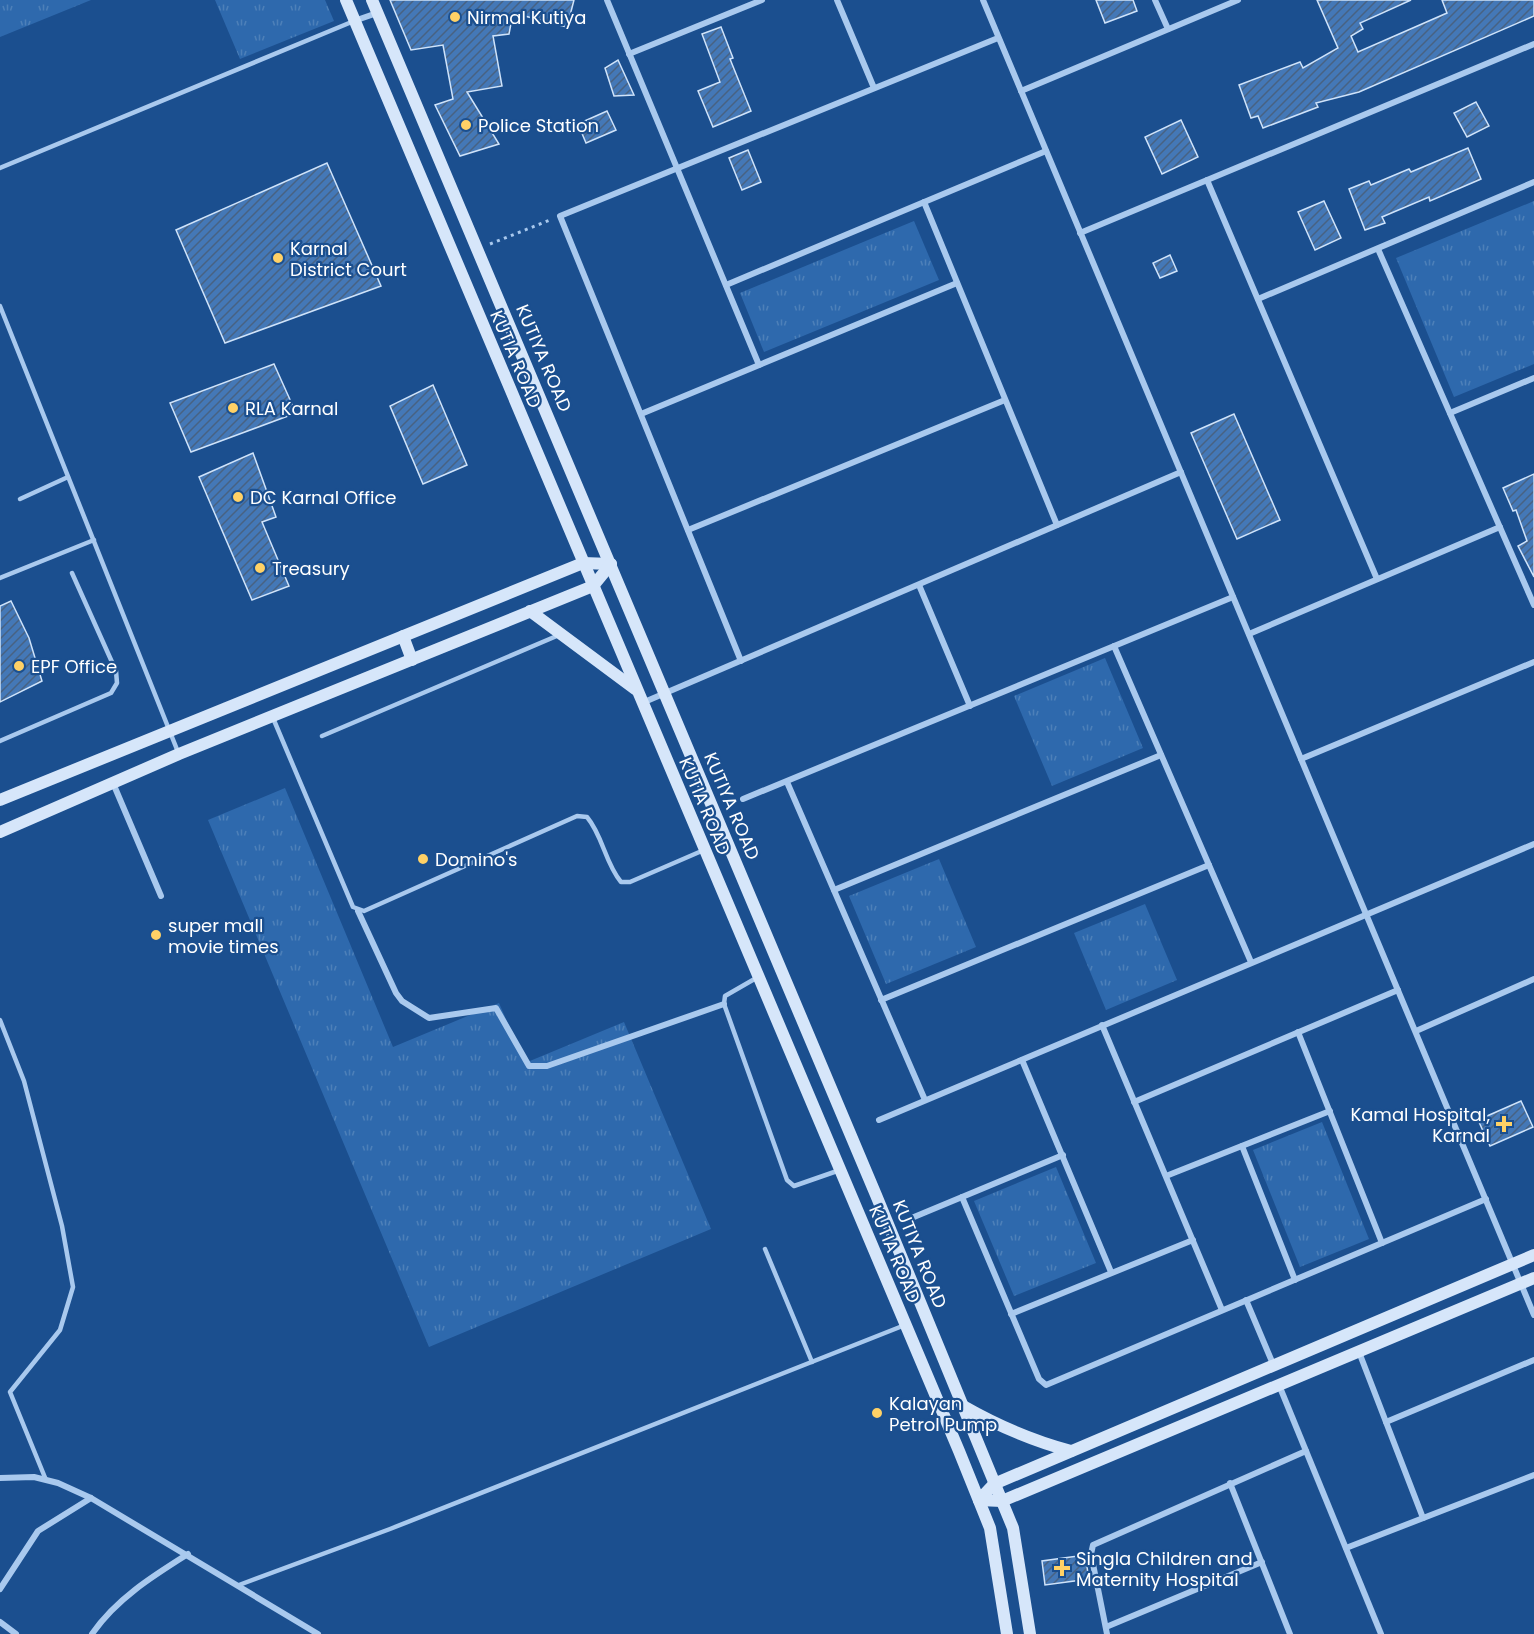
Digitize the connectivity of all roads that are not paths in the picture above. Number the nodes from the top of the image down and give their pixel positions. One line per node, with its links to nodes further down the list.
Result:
1 (345, 0): 10 (street, KUTIA ROAD)
2 (372, 0): 9 (street, KUTIYA ROAD)
3 (607, 0): 14 (street)
4 (762, 0): 14 (street)
5 (837, 0): 15 (street)
6 (982, 0): 12 (street)
7 (1155, 0): 11 (street)
8 (1238, 0): 11 (street)
9 (378, 13): 10 (street); 42 (street, KUTIYA ROAD)
10 (354, 21): 18 (lane); 41 (street, KUTIA ROAD)
11 (1168, 30): 16 (street)
12 (998, 38): 15 (street); 16 (street)
13 (1534, 44): 20 (street)
14 (629, 54): 19 (street)
15 (874, 88): 19 (street)
16 (1021, 91): 17 (street)
17 (1046, 151): 22 (street); 23 (street)
18 (0, 168)
19 (677, 168): 26 (street); 33 (street)
20 (1208, 180): 23 (street); 27 (street)
21 (1534, 182): 24 (street)
22 (924, 202): 25 (street); 26 (street)
23 (1080, 234): 34 (street)
24 (1378, 249): 27 (street); 32 (street)
25 (957, 283): 29 (street); 31 (street)
26 (726, 285): 29 (street)
27 (1258, 299): 45 (street)
28 (0, 306): 35 (lane)
29 (759, 365): 33 (street)
30 (1534, 378): 32 (street)
31 (1005, 400): 37 (street); 39 (street)
32 (1450, 413): 38 (street)
33 (641, 414): 39 (street)
34 (1180, 472): 37 (street); 48 (street)
35 (68, 477): 36 (lane); 40 (lane)
36 (20, 499)
37 (1057, 525): 46 (street)
38 (1500, 527): 45 (street); 49 (street)
39 (688, 530): 56 (street)
40 (93, 540): 44 (lane); 63 (lane)
41 (583, 563): 42 (street); 47 (street, KUTIA ROAD); 53 (street)
42 (611, 564): 47 (street); 59 (street, KUTIYA ROAD)
43 (72, 573): 65 (lane)
44 (0, 578)
45 (1377, 579): 52 (street)
46 (919, 585): 56 (street); 61 (street)
47 (593, 586): 50 (street); 58 (street, KUTIA ROAD)
48 (1233, 597): 52 (street); 54 (street)
49 (1534, 605)
50 (530, 611): 51 (street); 55 (street)
51 (561, 634): 58 (street); 64 (lane)
52 (1249, 634): 68 (street)
53 (403, 636): 55 (street); 63 (street)
54 (1114, 646): 61 (street); 67 (street)
55 (412, 660): 62 (street)
56 (741, 661): 59 (street)
57 (1534, 662): 68 (street)
58 (637, 690): 60 (street, KUTIA ROAD)
59 (665, 693): 60 (street); 122 (street, KUTIYA ROAD)
60 (642, 703): 75 (street, KUTIA ROAD)
61 (970, 706): 69 (street)
62 (272, 716): 66 (street); 79 (lane)
63 (170, 731): 66 (lane); 71 (street)
64 (322, 736)
65 (0, 741)
66 (179, 754): 70 (street)
67 (1161, 755): 76 (street); 77 (street)
68 (1301, 759): 80 (street)
69 (787, 782): 72 (street); 77 (street)
70 (113, 783): 73 (street); 78 (street)
71 (0, 800)
72 (743, 800)
73 (0, 832)
74 (1534, 844): 80 (street)
75 (704, 850): 79 (lane); 82 (street, KUTIA ROAD)
76 (1209, 865): 81 (street); 85 (street)
77 (834, 890): 85 (street)
78 (161, 896)
79 (358, 911): 86 (street)
80 (1366, 913): 81 (street); 84 (street)
81 (1251, 962): 88 (street)
82 (758, 977): 86 (lane); 98 (street, KUTIA ROAD)
83 (1534, 979): 89 (street)
84 (1398, 990): 89 (street); 90 (street)
85 (881, 1000): 92 (street)
86 (724, 1004): 98 (lane)
87 (0, 1020): 128 (lane)
88 (1102, 1025): 91 (street); 93 (street)
89 (1416, 1031): 101 (street)
90 (1298, 1032): 93 (street); 94 (street)
91 (1022, 1060): 92 (street); 97 (street)
92 (925, 1100): 95 (street)
93 (1134, 1102): 99 (street)
94 (1330, 1111): 96 (street); 104 (street)
95 (879, 1120)
96 (1242, 1146): 99 (street); 110 (street)
97 (1063, 1155): 100 (street); 108 (street)
98 (840, 1170): 116 (street, KUTIA ROAD)
99 (1166, 1176): 103 (street)
100 (962, 1197): 102 (street); 114 (street)
101 (1486, 1199): 104 (street); 107 (street)
102 (914, 1217)
103 (1193, 1240): 108 (street); 113 (street)
104 (1382, 1243): 110 (street)
105 (765, 1249): 119 (lane)
106 (1534, 1255): 107 (street)
107 (1514, 1264): 111 (street); 120 (street)
108 (1111, 1272): 114 (street)
109 (1534, 1278): 111 (street)
110 (1295, 1280): 112 (street)
111 (1521, 1283): 115 (street); 117 (street)
112 (1246, 1300): 113 (street); 120 (street)
113 (1222, 1310): 114 (street)
114 (1011, 1314)
115 (1534, 1315)
116 (905, 1325): 119 (lane); 132 (street, KUTIA ROAD)
117 (1359, 1352): 121 (street); 123 (street)
118 (1534, 1360): 123 (street)
119 (812, 1362): 138 (lane)
120 (1273, 1364): 124 (street)
121 (1279, 1385): 125 (street); 133 (street)
122 (963, 1406): 124 (street); 130 (street, KUTIYA ROAD)
123 (1386, 1422): 134 (street)
124 (1071, 1451): 130 (street)
125 (1306, 1451): 129 (street); 135 (street)
126 (1534, 1475): 134 (street)
127 (0, 1479): 128 (street)
128 (46, 1480): 131 (street)
129 (1230, 1483): 137 (street); 141 (street)
130 (994, 1484): 132 (street); 133 (street, KUTIYA ROAD)
131 (91, 1498): 136 (street); 139 (street)
132 (979, 1500): 133 (street); 145 (street, KUTIA ROAD)
133 (1002, 1501): 146 (street, KUTIYA ROAD)
134 (1423, 1518): 135 (street)
135 (1346, 1548): 148 (street)
136 (188, 1554): 138 (street); 143 (street)
137 (1262, 1562): 141 (street); 147 (street)
138 (239, 1585): 144 (street)
139 (0, 1589)
140 (0, 1622): 142 (street)
141 (1106, 1631)
142 (16, 1634)
143 (92, 1634)
144 (318, 1634)
145 (1007, 1634)
146 (1030, 1634)
147 (1290, 1634)
148 (1381, 1634)

